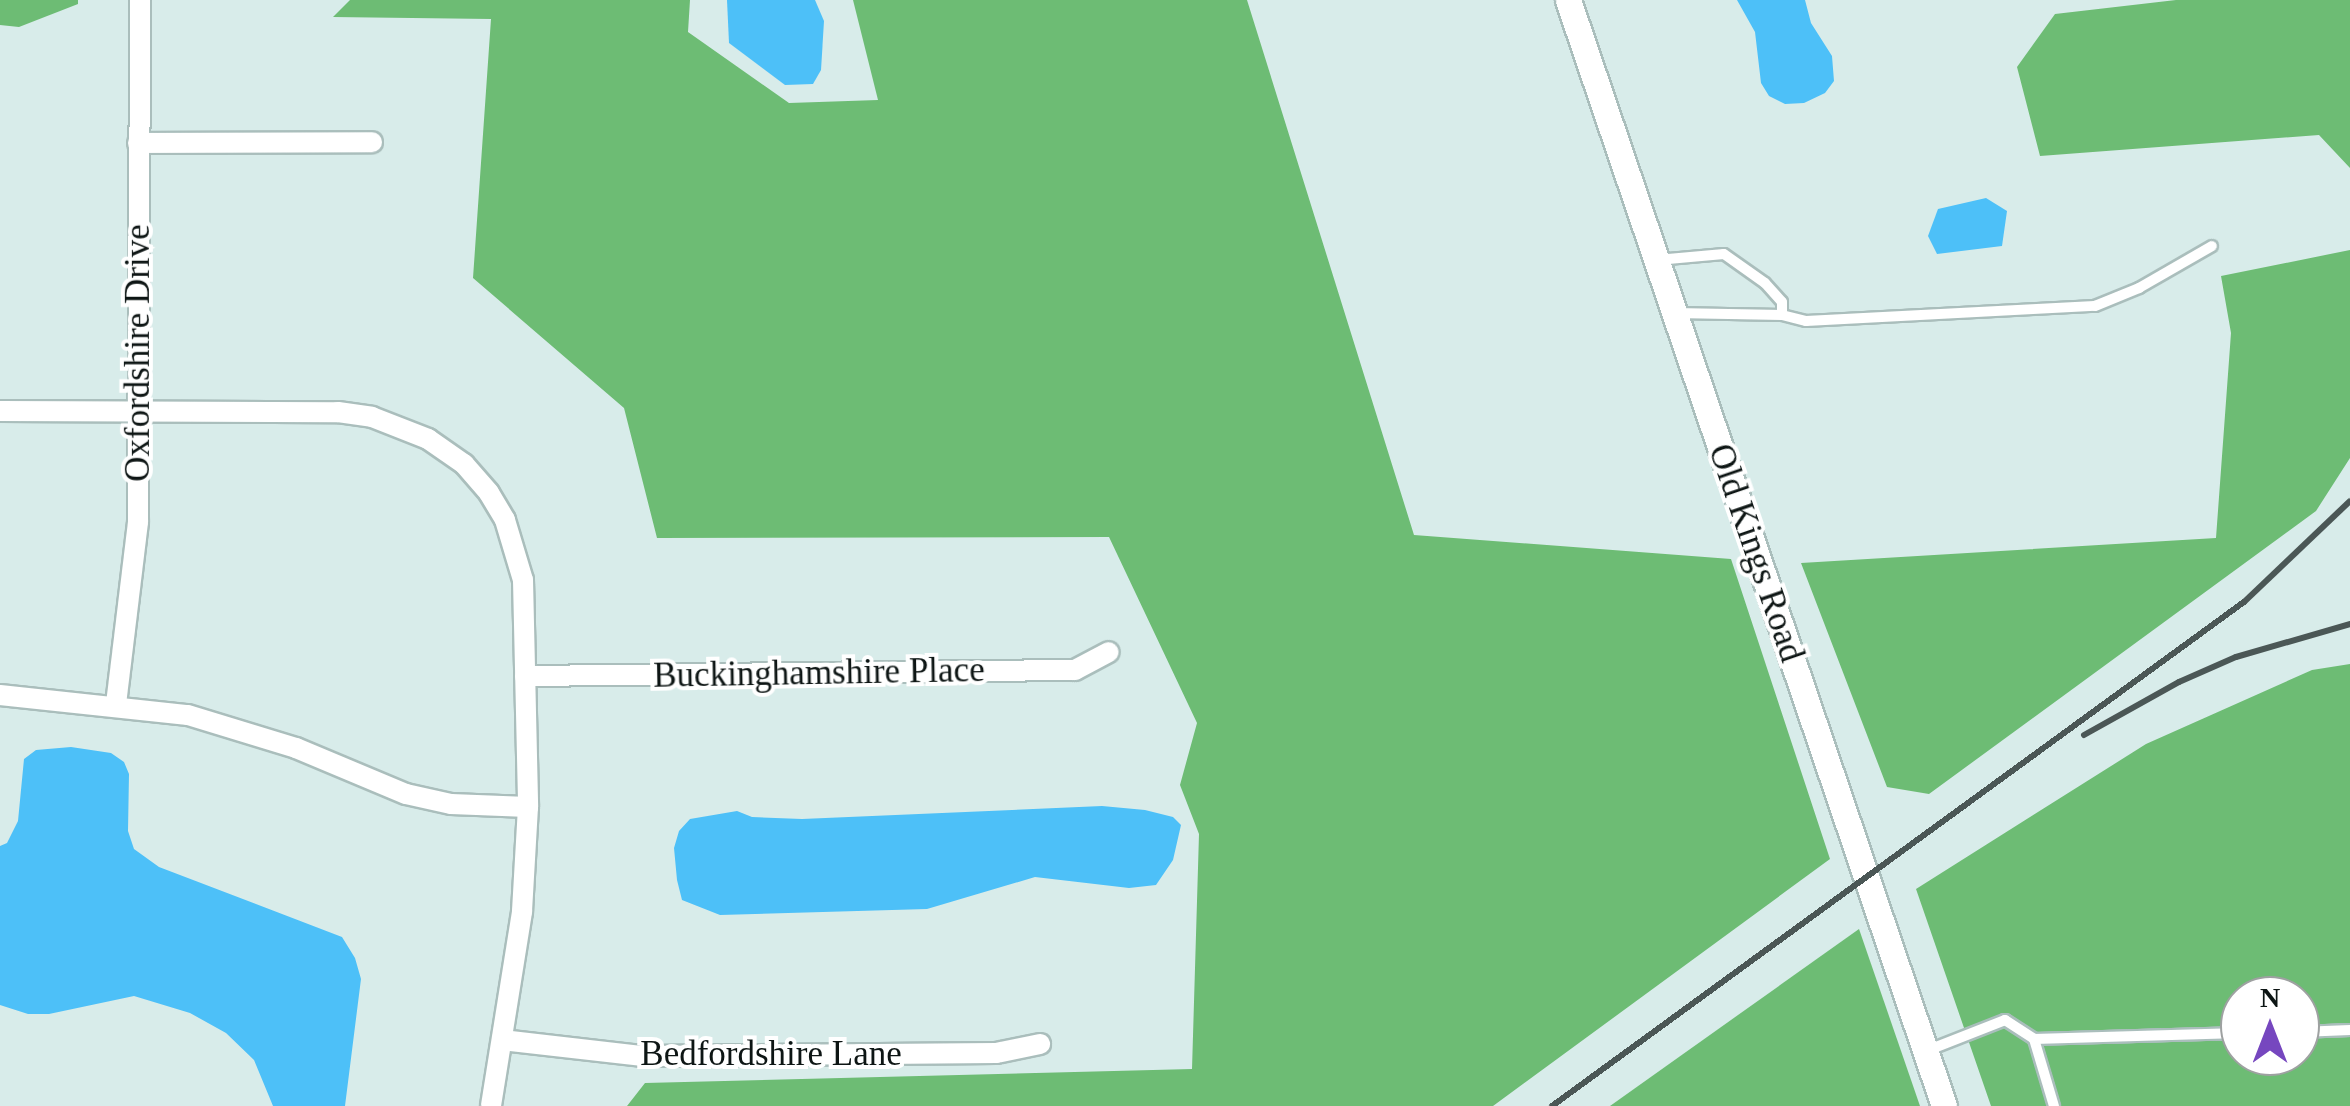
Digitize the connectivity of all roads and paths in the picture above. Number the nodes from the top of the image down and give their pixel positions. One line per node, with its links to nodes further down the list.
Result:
1 (140, 0): 4 (street, Oxfordshire Drive)
2 (1568, 0): 6 (street, Old Kings Road)
3 (372, 142): 4 (street)
4 (138, 144): 10 (street, Oxfordshire Drive)
5 (2212, 246): 8 (lane)
6 (1656, 260): 7 (street, Old Kings Road); 8 (lane)
7 (1674, 312): 8 (lane); 22 (street, Old Kings Road)
8 (1782, 315)
9 (0, 412): 10 (street)
10 (138, 412): 12 (street); 14 (street, Oxfordshire Drive)
11 (1109, 652): 12 (street, Buckinghamshire Place)
12 (525, 676): 15 (street)
13 (0, 695): 14 (street)
14 (116, 704): 15 (street)
15 (528, 807): 20 (street)
16 (2350, 1030): 17 (lane)
17 (2320, 1031)
18 (2220, 1034): 19 (lane)
19 (2034, 1039): 22 (lane); 25 (lane)
20 (502, 1040): 21 (street, Bedfordshire Lane); 23 (street)
21 (1040, 1044)
22 (1926, 1051): 24 (street, Old Kings Road)
23 (491, 1106)
24 (1944, 1106)
25 (2054, 1106)

